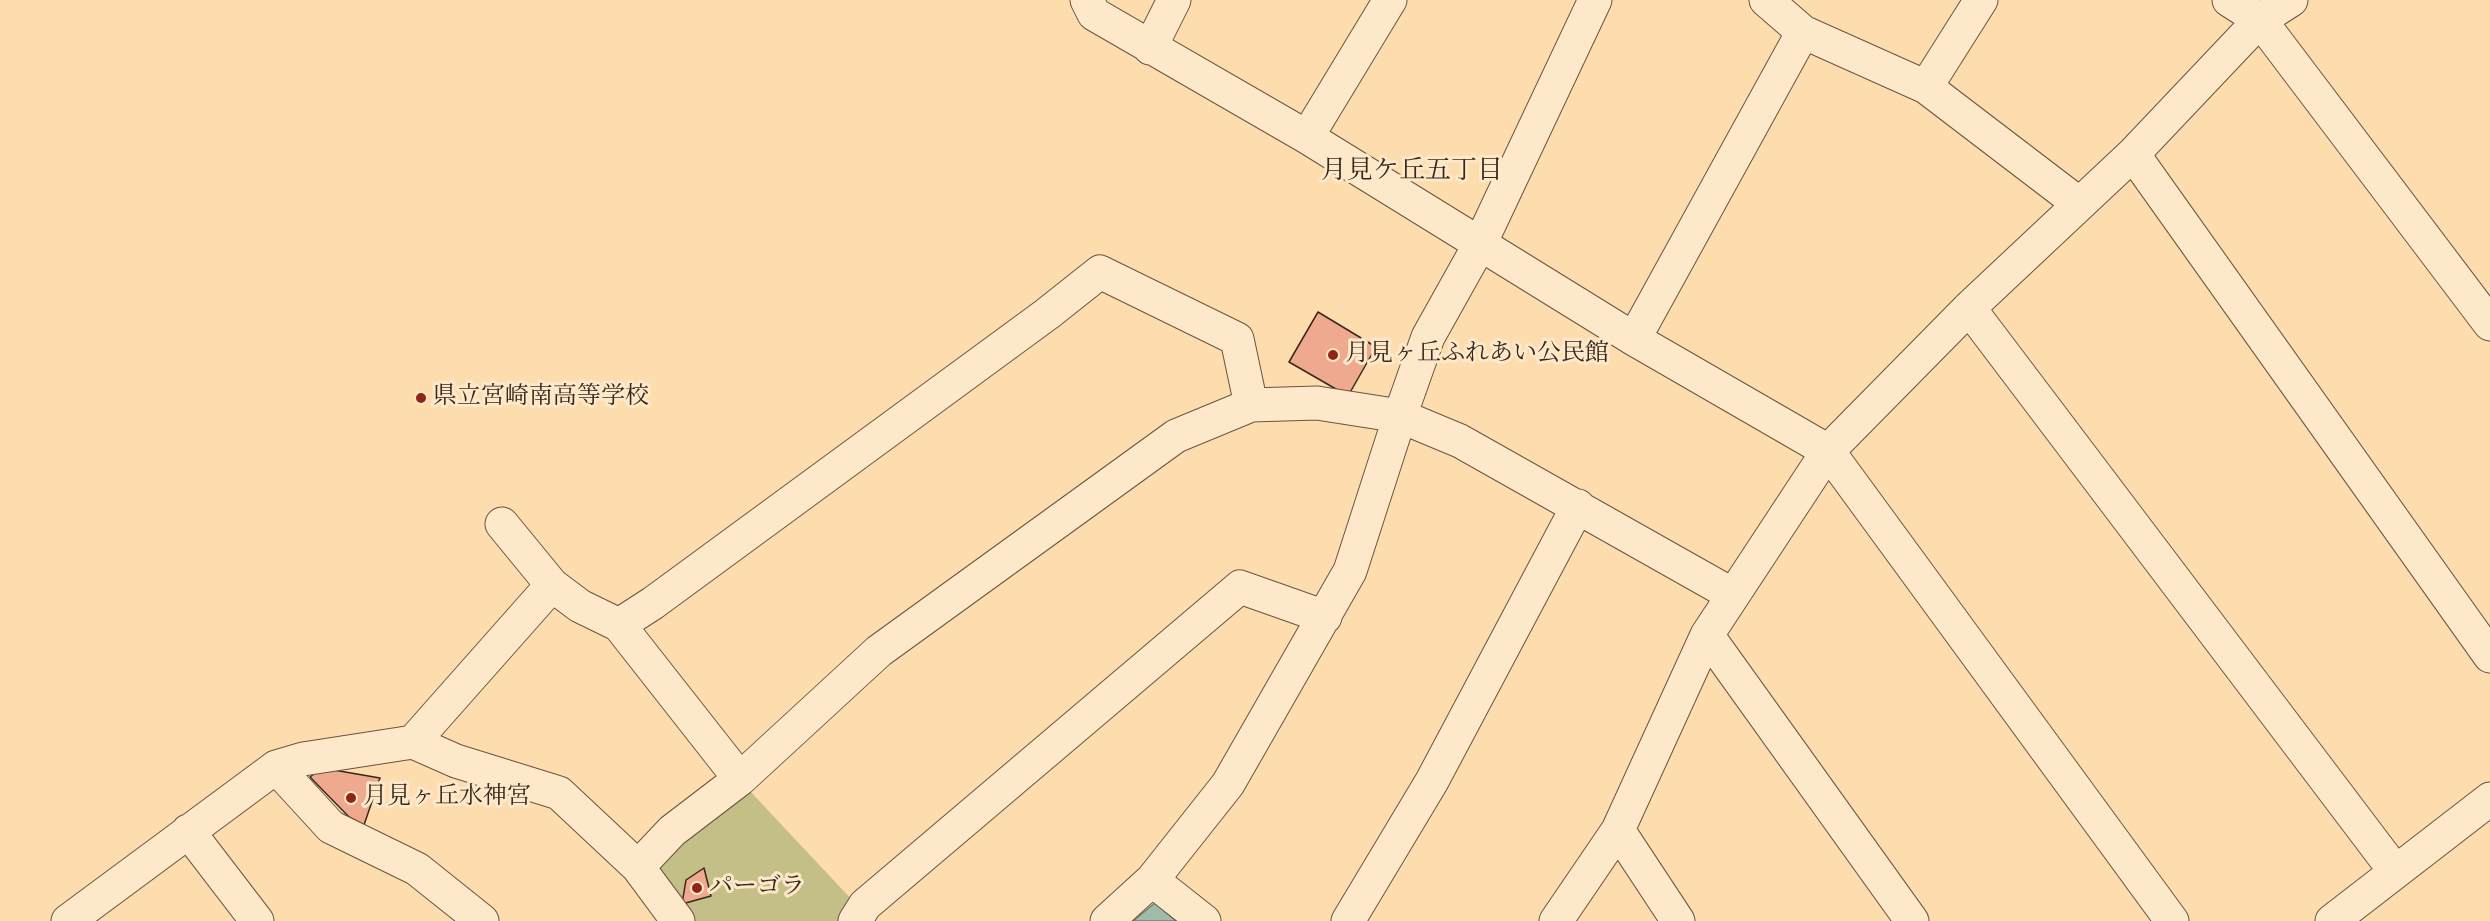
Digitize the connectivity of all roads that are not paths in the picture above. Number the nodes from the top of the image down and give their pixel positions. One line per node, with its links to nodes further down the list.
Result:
1 (1087, 0): 11 (street)
2 (1174, 0): 11 (street)
3 (1390, 0): 13 (street)
4 (1594, 0): 16 (street)
5 (1766, 0): 10 (street)
6 (1981, 0): 12 (street)
7 (2229, 0): 9 (street)
8 (2291, 0): 9 (street)
9 (2260, 20): 14 (street); 18 (street)
10 (1803, 32): 12 (street); 19 (street)
11 (1150, 48): 13 (street)
12 (1926, 87): 15 (street)
13 (1307, 137): 16 (street)
14 (2133, 154): 15 (street); 30 (street)
15 (2078, 203): 17 (street)
16 (1480, 244): 19 (street); 21 (street)
17 (1969, 308): 22 (street); 39 (street)
18 (2490, 324)
19 (1634, 339): 22 (street)
20 (1251, 405): 21 (street); 28 (street); 33 (street)
21 (1400, 416): 23 (street); 27 (street)
22 (1828, 452): 26 (street); 53 (street)
23 (1578, 506): 26 (street); 49 (street)
24 (502, 524): 25 (street)
25 (552, 585): 28 (street); 31 (street)
26 (1733, 596): 29 (street)
27 (1325, 617): 40 (street); 46 (street)
28 (619, 625): 33 (street)
29 (1707, 635): 36 (street); 52 (street)
30 (2490, 656)
31 (413, 742): 32 (street); 38 (street)
32 (282, 764): 35 (street); 37 (street); 44 (street)
33 (740, 779): 38 (street)
34 (2490, 799): 39 (street)
35 (349, 824)
36 (1618, 830): 50 (street); 51 (street)
37 (188, 831): 41 (street); 43 (street)
38 (638, 867): 45 (street)
39 (2395, 871): 54 (street)
40 (1152, 880): 47 (street); 48 (street)
41 (104, 910): 42 (street)
42 (68, 921)
43 (257, 921)
44 (482, 921)
45 (678, 921)
46 (855, 921)
47 (1107, 921)
48 (1204, 921)
49 (1348, 921)
50 (1556, 921)
51 (1678, 921)
52 (1912, 921)
53 (2172, 921)
54 (2332, 921)

